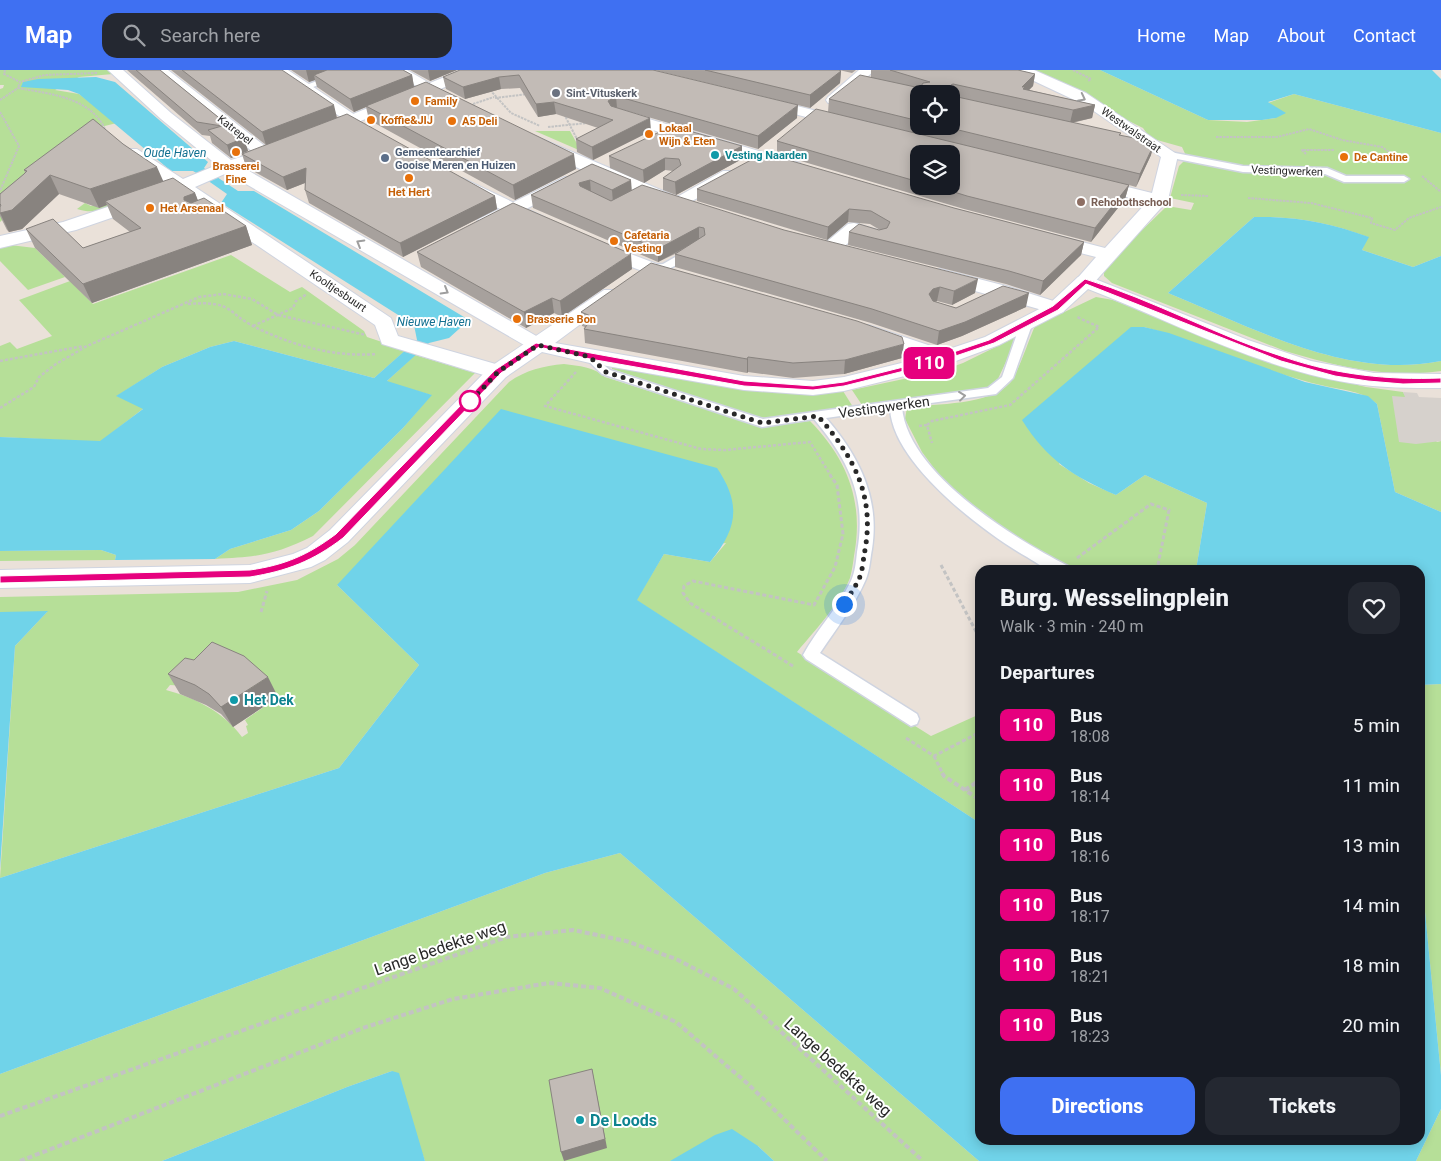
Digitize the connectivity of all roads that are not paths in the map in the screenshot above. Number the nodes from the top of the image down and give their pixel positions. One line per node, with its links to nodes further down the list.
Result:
1 (135, 70): 7 (street)
2 (159, 70): 30 (street, Katrepel)
3 (278, 70): 11 (street)
4 (353, 70): 11 (lane)
5 (396, 70): 12 (street)
6 (475, 70): 12 (street)
7 (117, 72): 33 (street)
8 (1015, 72): 28 (street, Westwalstraat, one-way to 28)
9 (838, 76): 10 (street)
10 (866, 78): 15 (street)
11 (305, 87): 17 (street)
12 (428, 89): 14 (street); 17 (street)
13 (749, 98): 15 (street)
14 (464, 107)
15 (814, 114): 18 (street); 20 (street)
16 (618, 115): 23 (street)
17 (352, 119): 19 (street); 21 (street)
18 (800, 125)
19 (335, 126)
20 (862, 126)
21 (368, 128)
22 (105, 129): 40 (street, Kooltjesbuurt)
23 (669, 131): 25 (street); 29 (street)
24 (525, 136): 34 (street)
25 (652, 140)
26 (1115, 140): 28 (street)
27 (281, 146): 30 (street)
28 (1153, 148): 31 (street, Westwalstraat)
29 (766, 152): 35 (street); 43 (street)
30 (264, 153): 33 (street)
31 (1170, 155): 38 (lane, Vestingwerken); 42 (street, Westwalstraat)
32 (609, 160): 34 (street)
33 (229, 167): 40 (street); 64 (street)
34 (592, 168): 41 (street); 44 (street)
35 (808, 171)
36 (450, 177): 44 (street)
37 (1073, 179): 42 (street)
38 (1404, 179)
39 (666, 180): 41 (street)
40 (181, 188): 51 (street); 67 (street, Kooltjesbuurt)
41 (644, 192): 43 (street)
42 (1159, 200): 54 (street, Westwalstraat)
43 (678, 203): 45 (street)
44 (511, 209): 46 (street); 47 (street)
45 (704, 211)
46 (553, 228)
47 (469, 231)
48 (1033, 235): 54 (street)
49 (878, 236): 52 (street)
50 (578, 239): 56 (street)
51 (0, 242)
52 (812, 243)
53 (700, 245): 56 (lane)
54 (1109, 255): 58 (street, Westwalstraat)
55 (922, 271): 59 (street)
56 (636, 277): 57 (street); 64 (street)
57 (687, 278)
58 (1085, 281): 61 (street, Westwalstraat); 68 (street)
59 (999, 290): 60 (street); 61 (street)
60 (976, 302)
61 (1065, 312): 62 (street, Westwalstraat)
62 (1027, 322): 65 (street, Westwalstraat); 69 (lane, Vestingwerken, one-way to 62)
63 (854, 326): 65 (street)
64 (538, 345): 66 (street, Westwalstraat); 67 (street)
65 (944, 358): 66 (street, Westwalstraat)
66 (583, 364): 70 (lane, Vestingwerken)
67 (498, 372): 72 (street)
68 (1441, 381)
69 (896, 404): 70 (lane, Vestingwerken); 71 (lane)
70 (818, 416): 73 (lane)
71 (1053, 565)
72 (0, 580)
73 (911, 719)

